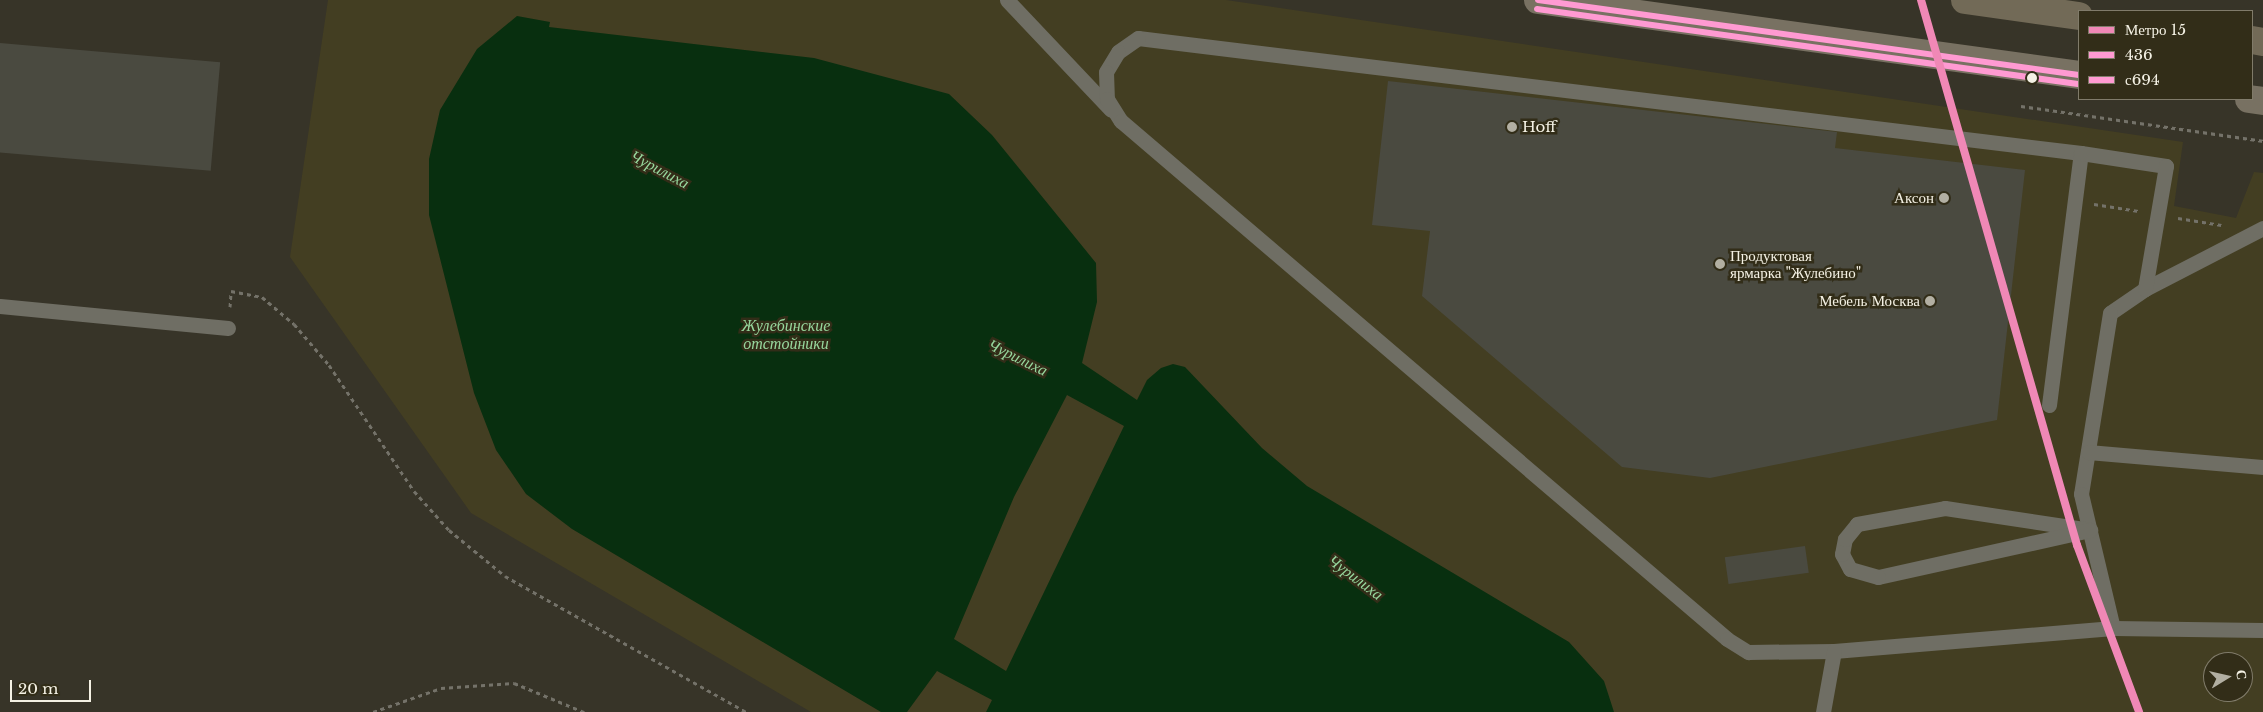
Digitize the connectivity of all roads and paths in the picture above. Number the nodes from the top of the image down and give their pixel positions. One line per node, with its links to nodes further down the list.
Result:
1 (1007, 0): 7 (lane)
2 (1538, 0): 5 (main road)
3 (1965, 0): 4 (highway)
4 (2078, 16)
5 (2078, 75)
6 (2021, 106): 8 (path)
7 (1121, 121): 9 (lane); 20 (lane)
8 (2263, 141)
9 (2081, 154): 11 (lane); 14 (lane)
10 (2263, 228): 11 (lane)
11 (2145, 289): 15 (lane)
12 (0, 306): 13 (lane)
13 (228, 328): 23 (path)
14 (2049, 405)
15 (2088, 452): 16 (lane); 17 (lane)
16 (2263, 467)
17 (2090, 530): 17 (lane); 18 (lane)
18 (2113, 628): 19 (lane); 20 (lane)
19 (2263, 630)
20 (1834, 651): 24 (lane)
21 (373, 712): 22 (path)
22 (584, 712)
23 (746, 712)
24 (1823, 712)

